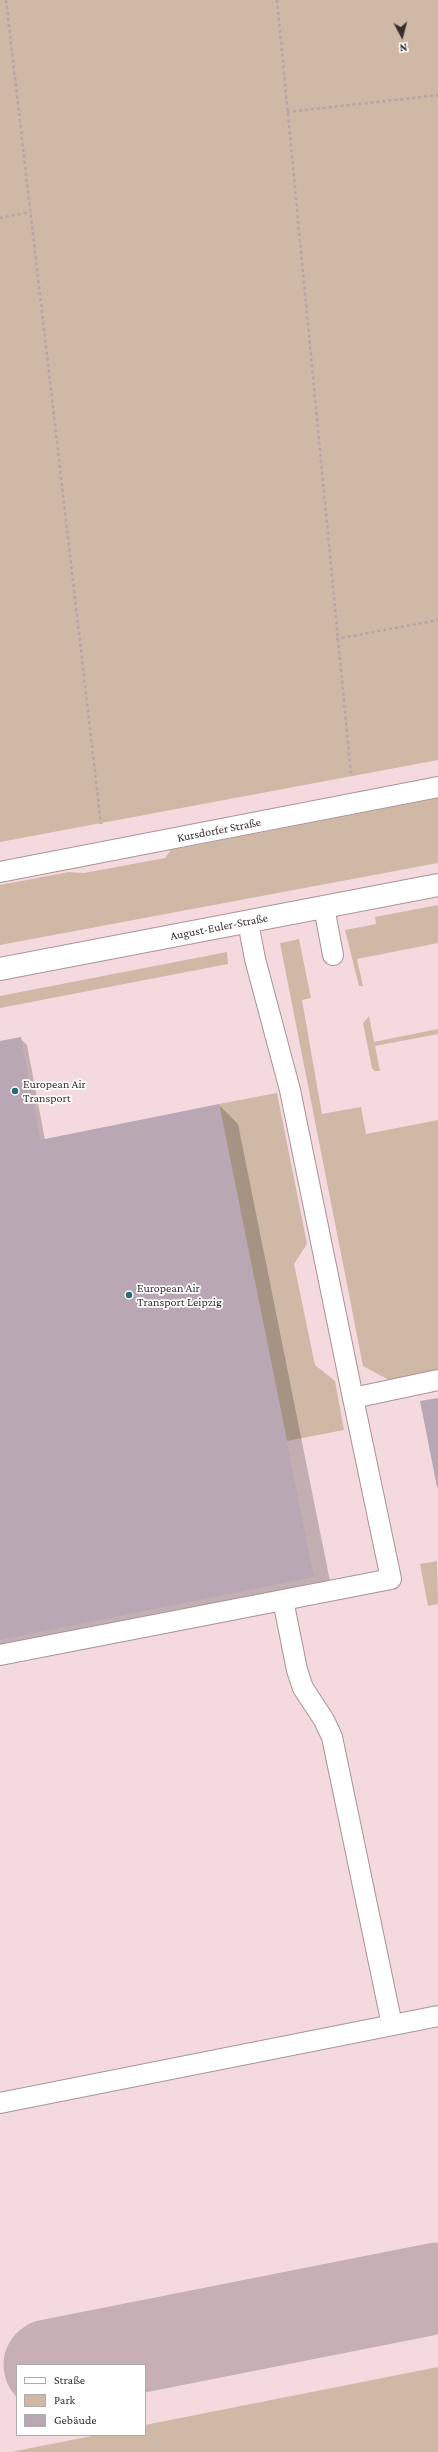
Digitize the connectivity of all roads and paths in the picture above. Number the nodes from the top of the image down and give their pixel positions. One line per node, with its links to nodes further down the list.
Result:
1 (6, 0): 5 (path)
2 (277, 0): 4 (path)
3 (438, 95): 4 (path)
4 (287, 112): 8 (path)
5 (30, 212): 6 (path); 11 (path)
6 (0, 218)
7 (438, 620): 8 (path)
8 (336, 639): 10 (path)
9 (438, 787): 10 (lane, Kursdorfer Straße)
10 (354, 803): 11 (lane, Kursdorfer Straße)
11 (104, 853): 12 (lane, Kursdorfer Straße)
12 (0, 872)
13 (438, 885): 14 (street, August-Euler-Straße)
14 (324, 907): 15 (street, August-Euler-Straße); 16 (lane)
15 (248, 922): 17 (street, August-Euler-Straße); 19 (lane)
16 (333, 955)
17 (0, 969)
18 (438, 1380): 19 (lane)
19 (353, 1398): 20 (lane)
20 (283, 1600): 21 (lane); 23 (lane)
21 (0, 1655)
22 (438, 2016): 23 (lane)
23 (392, 2025): 24 (lane)
24 (0, 2103)

